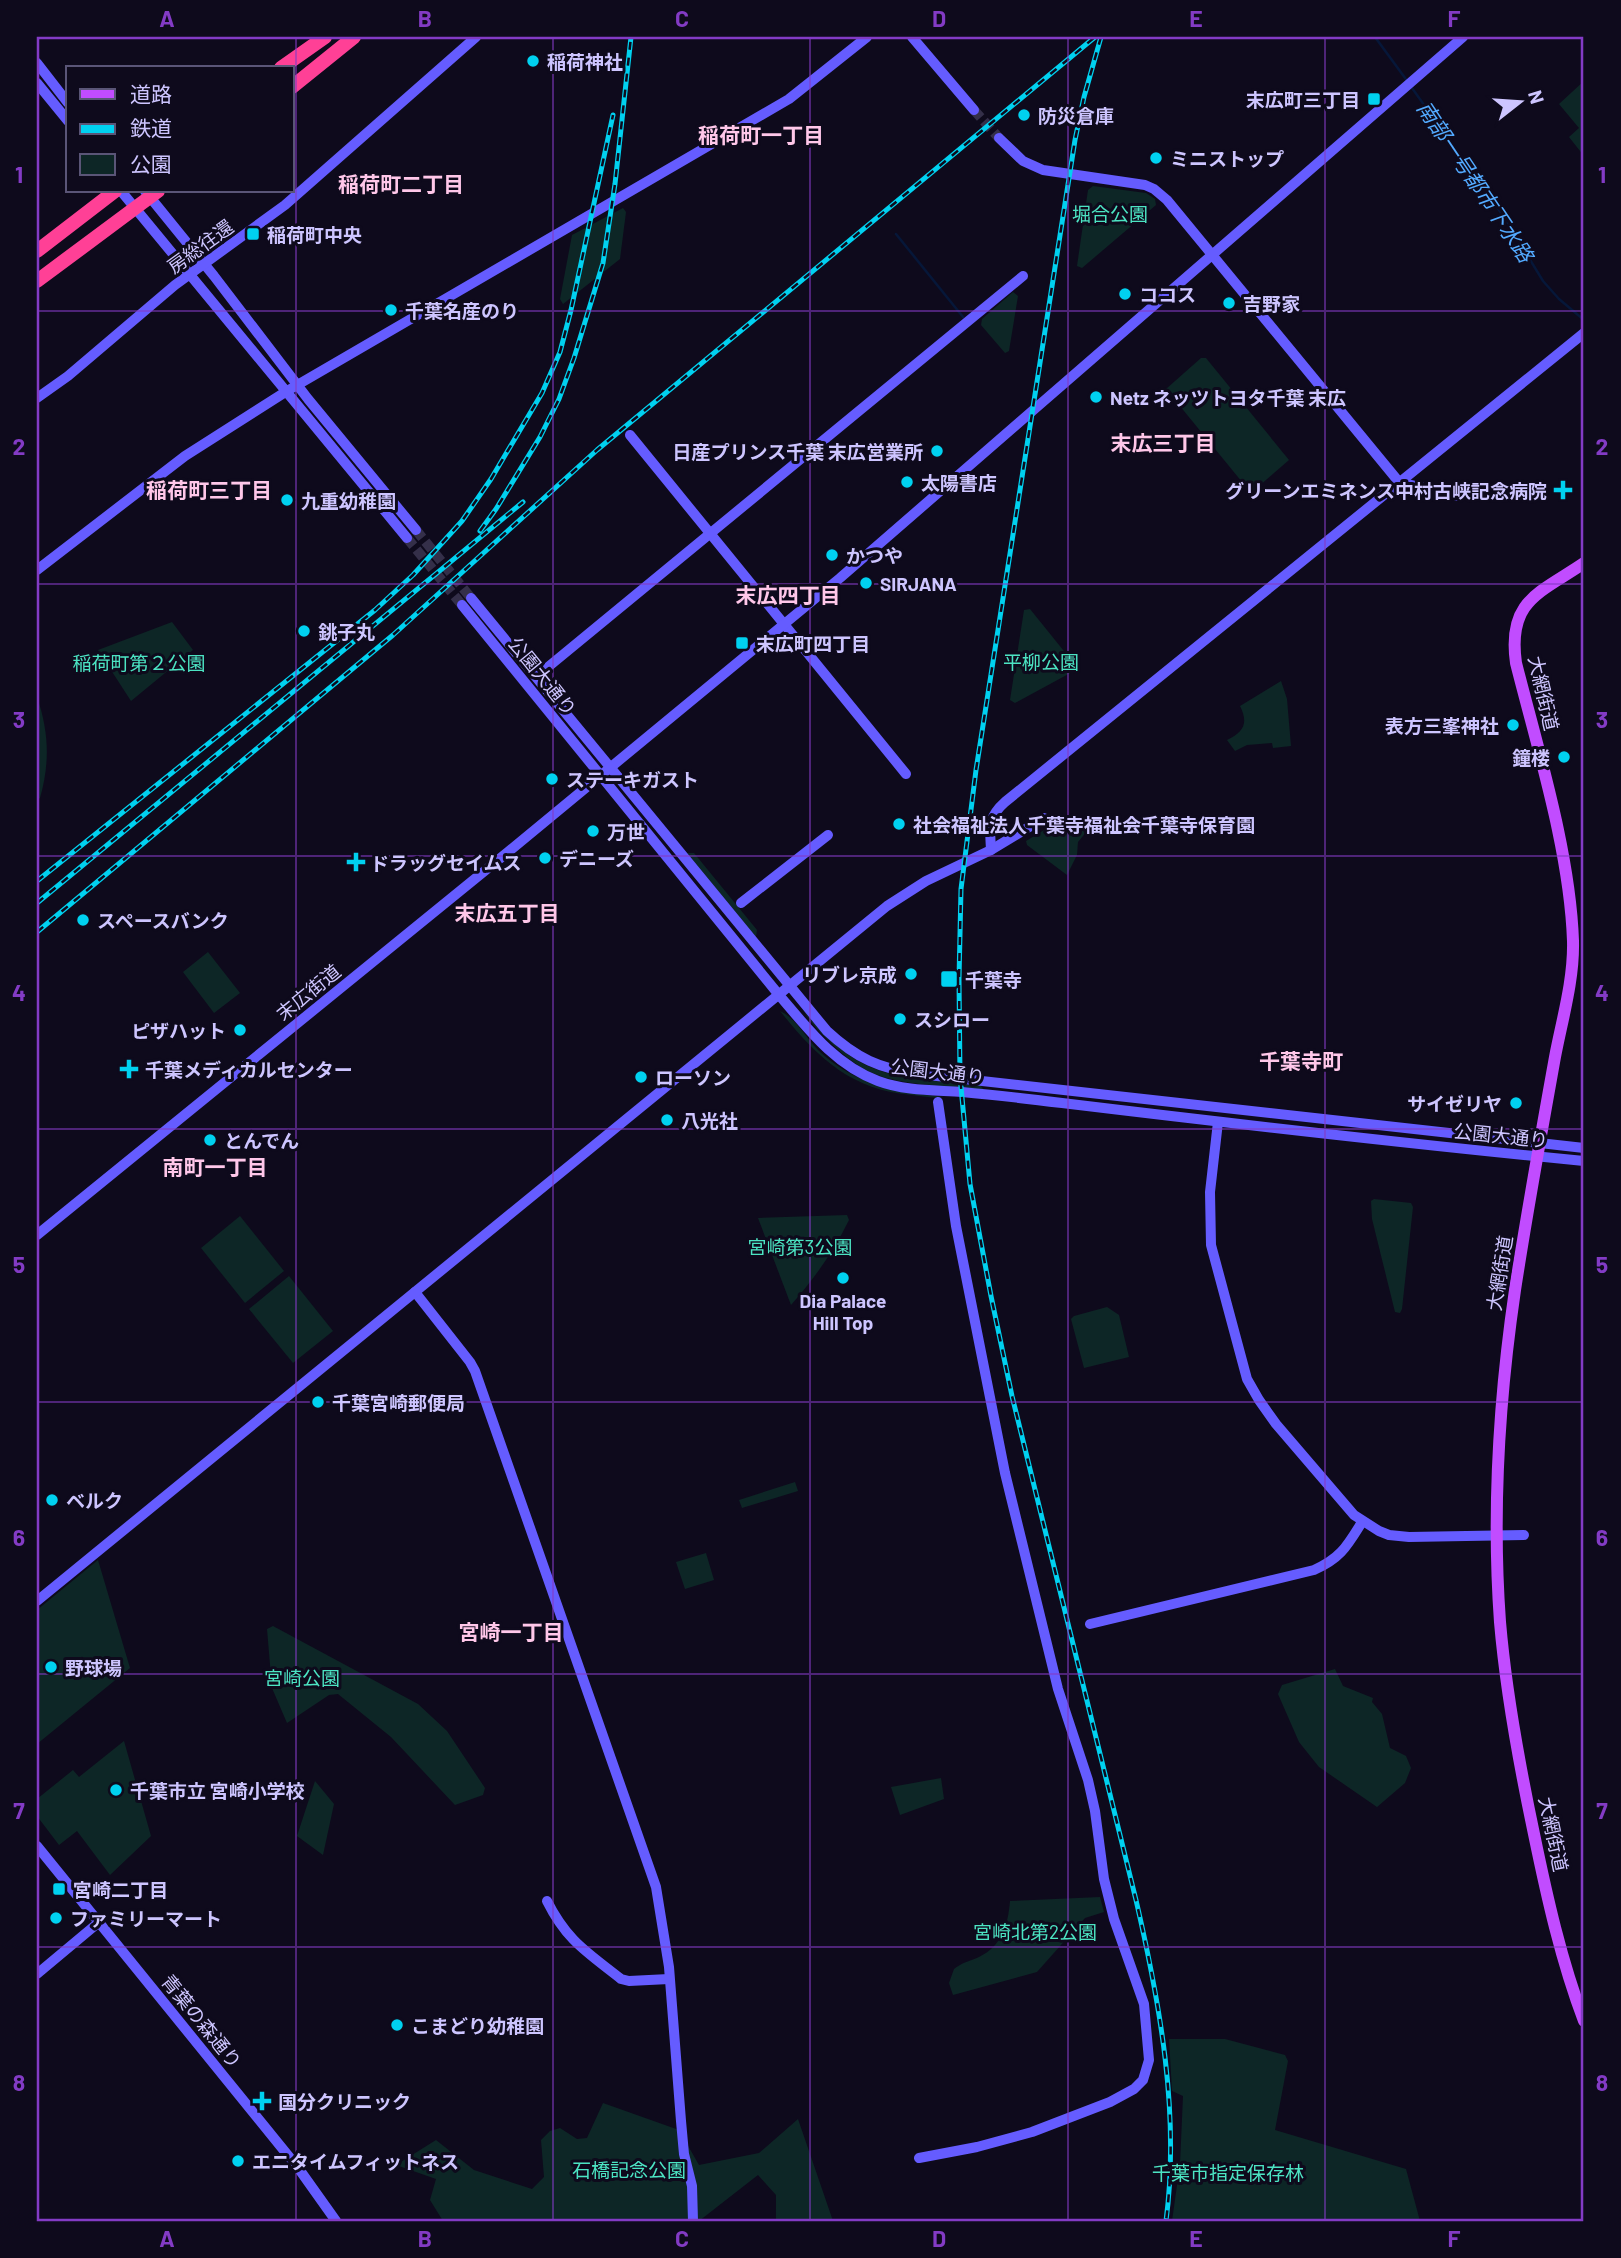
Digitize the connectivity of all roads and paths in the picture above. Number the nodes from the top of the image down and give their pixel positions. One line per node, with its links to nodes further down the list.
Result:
1 (325, 37): 8 (highway)
2 (354, 37): 10 (highway)
3 (476, 37): 21 (street, 房総往還)
4 (867, 37): 26 (street)
5 (912, 37): 12 (street)
6 (1463, 37): 20 (street, 末広街道)
7 (37, 63): 11 (street)
8 (284, 66)
9 (37, 83): 13 (street)
10 (294, 85)
11 (66, 100)
12 (975, 110)
13 (66, 119)
14 (999, 138): 20 (street)
15 (114, 192): 19 (highway)
16 (122, 192): 18 (street)
17 (151, 193): 18 (highway); 21 (street)
18 (135, 208): 22 (street); 24 (highway)
19 (37, 251)
20 (1212, 253): 29 (street); 37 (street, 末広街道)
21 (204, 264): 22 (street, 房総往還); 26 (street)
22 (189, 274): 26 (street); 27 (street, 房総往還)
23 (1023, 276): 32 (street)
24 (37, 281)
25 (1584, 333): 29 (street)
26 (293, 388): 31 (street); 33 (street); 35 (street)
27 (37, 398)
28 (630, 435): 32 (street)
29 (1399, 482): 30 (street); 43 (street)
30 (1458, 496)
31 (416, 530)
32 (711, 534): 37 (street); 38 (street)
33 (407, 538)
34 (1584, 563): 49 (main road, 大網街道)
35 (37, 570)
36 (466, 601): 39 (street, 公園大通り)
37 (784, 624): 39 (street, 末広街道); 40 (street)
38 (548, 667)
39 (605, 771): 45 (street, 公園大通り); 46 (street, 公園大通り); 53 (street, 末広街道)
40 (906, 774)
41 (1044, 818): 43 (street)
42 (828, 835): 44 (street)
43 (991, 850): 45 (street)
44 (741, 903)
45 (790, 986): 46 (street); 49 (street, 公園大通り)
46 (779, 995): 48 (street, 公園大通り); 54 (street)
47 (938, 1102): 66 (street)
48 (1218, 1122): 51 (street, 公園大通り); 55 (street)
49 (1540, 1142): 50 (street, 公園大通り); 51 (main road, 大網街道)
50 (1584, 1148)
51 (1537, 1157): 52 (street, 公園大通り); 56 (main road, 大網街道)
52 (1584, 1161)
53 (37, 1235)
54 (415, 1292): 58 (street); 64 (street)
55 (1362, 1522): 56 (street); 59 (street)
56 (1497, 1535): 57 (street); 65 (main road, 大網街道)
57 (1524, 1535)
58 (37, 1601)
59 (1090, 1625)
60 (37, 1846): 62 (street, 青葉の森通り)
61 (547, 1901): 64 (street)
62 (98, 1923): 63 (street); 67 (street, 青葉の森通り)
63 (37, 1974)
64 (669, 1979): 68 (street)
65 (1584, 2021)
66 (919, 2158)
67 (336, 2221)
68 (693, 2221)

